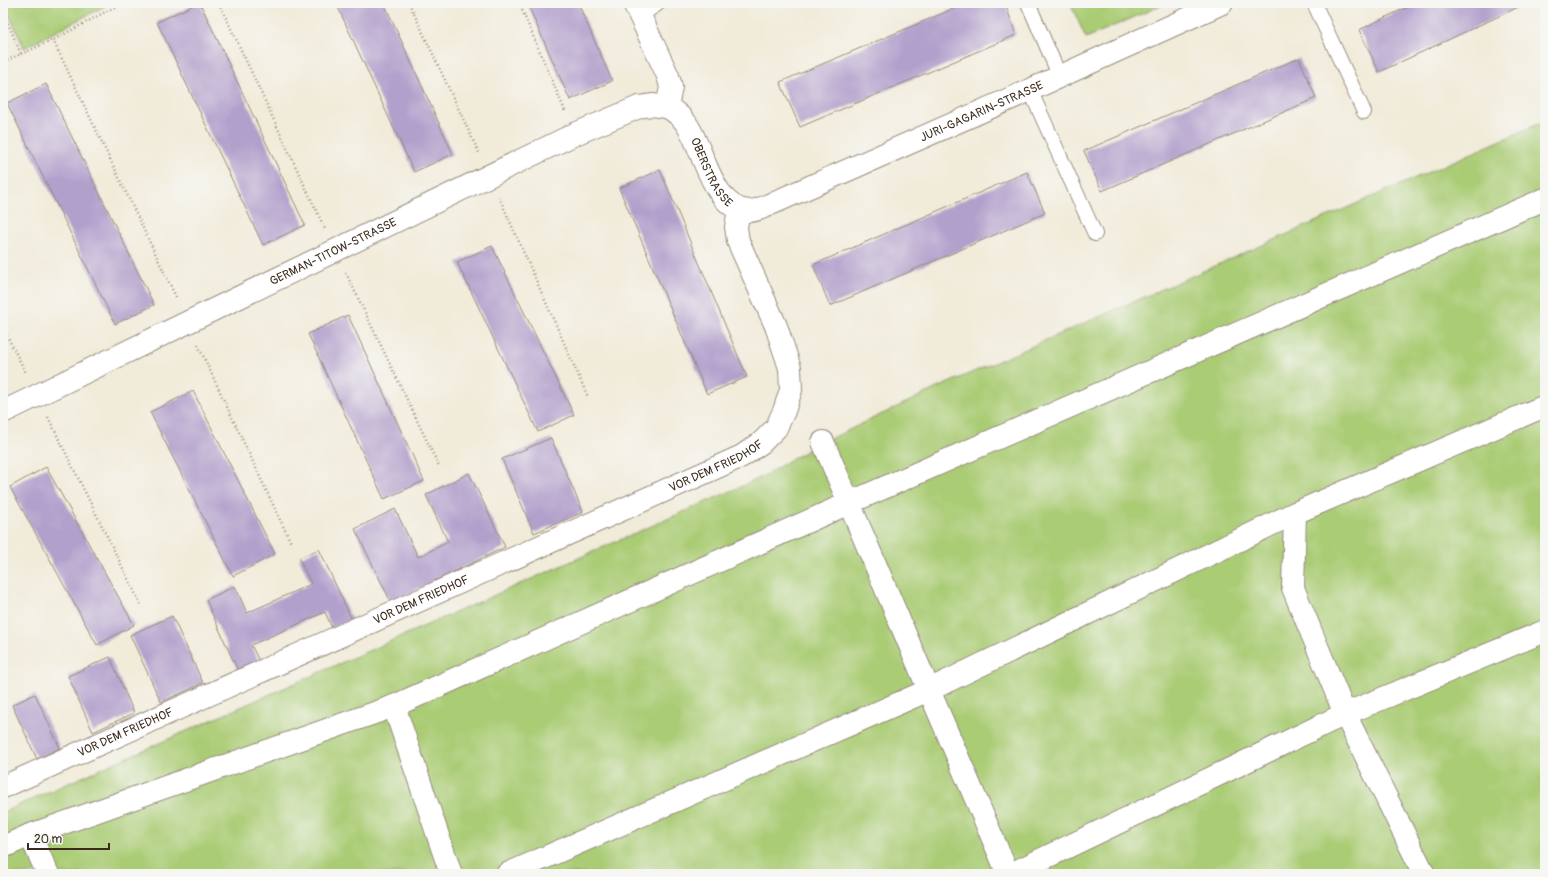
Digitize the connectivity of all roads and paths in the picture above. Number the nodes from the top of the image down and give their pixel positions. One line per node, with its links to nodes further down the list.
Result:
1 (122, 3): 9 (path)
2 (519, 3): 16 (path)
3 (659, 3): 7 (lane)
4 (1028, 3): 12 (lane)
5 (1222, 3): 12 (street, JURI-GAGARIN-STRASSE)
6 (1314, 3): 15 (lane)
7 (637, 10): 14 (street)
8 (3, 12): 10 (path)
9 (53, 40): 10 (path); 20 (path)
10 (21, 54): 11 (path)
11 (3, 62)
12 (1060, 77): 13 (street, JURI-GAGARIN-STRASSE)
13 (1030, 90): 18 (street, JURI-GAGARIN-STRASSE); 19 (lane)
14 (667, 107): 16 (street, GERMAN-TITOW-STRASSE); 18 (street, OBERSTRASSE)
15 (1364, 112)
16 (575, 134): 20 (street, GERMAN-TITOW-STRASSE)
17 (1545, 199): 27 (street)
18 (738, 209): 22 (street, OBERSTRASSE)
19 (1095, 234)
20 (188, 322): 23 (street, GERMAN-TITOW-STRASSE); 29 (path)
21 (3, 328): 23 (path)
22 (790, 368): 35 (street, VOR DEM FRIEDHOF)
23 (38, 395): 25 (street, GERMAN-TITOW-STRASSE); 30 (path)
24 (1545, 406): 28 (street)
25 (3, 412)
26 (823, 442): 27 (street)
27 (849, 503): 32 (street); 33 (street)
28 (1295, 513): 32 (street); 34 (street)
29 (291, 543)
30 (141, 605)
31 (1545, 631): 34 (street)
32 (929, 690): 40 (street); 41 (street)
33 (394, 706): 36 (street); 39 (street)
34 (1345, 714): 41 (street); 42 (street)
35 (3, 787)
36 (30, 835): 37 (street); 38 (street)
37 (3, 847)
38 (48, 874)
39 (451, 874)
40 (507, 874)
41 (1010, 874)
42 (1424, 874)

